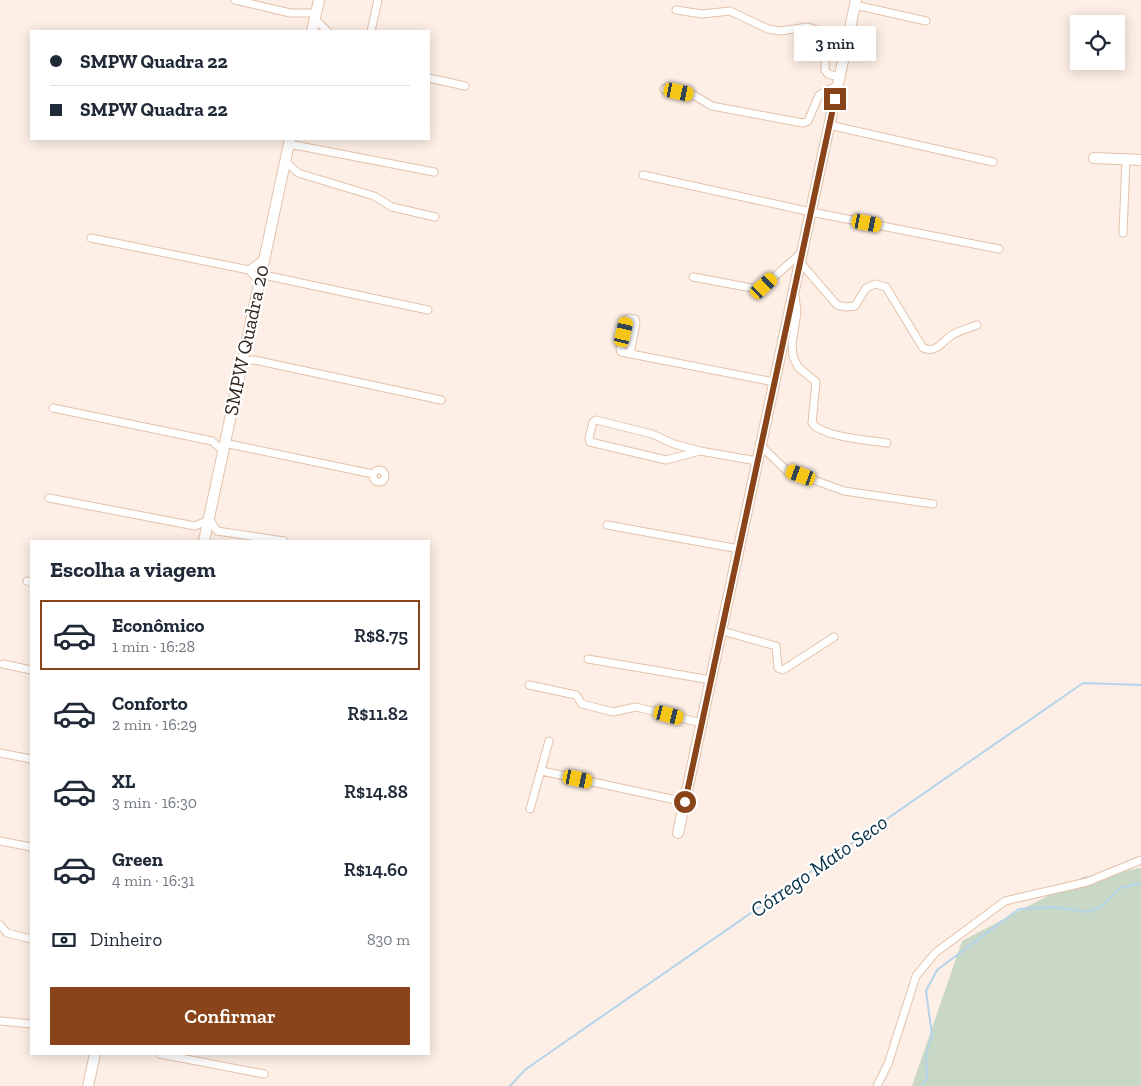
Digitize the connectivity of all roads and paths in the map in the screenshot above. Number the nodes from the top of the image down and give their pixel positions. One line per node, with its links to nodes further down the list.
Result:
1 (235, 0): 6 (street)
2 (319, 0): 6 (street)
3 (378, 0): 10 (street)
4 (855, 2): 7 (street); 12 (street)
5 (676, 10): 12 (street)
6 (316, 16): 8 (street); 9 (street)
7 (926, 21)
8 (312, 30)
9 (326, 30)
10 (372, 30)
11 (430, 78): 13 (street)
12 (838, 81): 14 (street); 15 (street)
13 (466, 86)
14 (664, 89)
15 (829, 125): 21 (street); 26 (street)
16 (289, 141): 20 (street, SMPW Quadra 20); 22 (street)
17 (1094, 158): 18 (street)
18 (1126, 159): 19 (street); 28 (street)
19 (1141, 160)
20 (285, 161): 23 (street); 25 (street, SMPW Quadra 20)
21 (993, 162)
22 (434, 172)
23 (298, 174): 25 (street); 27 (street)
24 (643, 175): 26 (street)
25 (280, 182): 32 (street, SMPW Quadra 20)
26 (811, 212): 30 (street); 31 (street)
27 (435, 217)
28 (1123, 233)
29 (91, 238): 33 (street)
30 (999, 249)
31 (800, 257): 34 (street); 36 (street); 38 (street)
32 (262, 260): 33 (street); 35 (street, SMPW Quadra 20)
33 (249, 270): 35 (street)
34 (693, 277)
35 (258, 278): 37 (street); 41 (street, SMPW Quadra 20)
36 (794, 291): 45 (street); 50 (street)
37 (428, 310)
38 (977, 325)
39 (621, 343): 40 (street); 40 (street); 42 (street)
40 (632, 344): 42 (street)
41 (244, 350): 43 (street); 44 (street, SMPW Quadra 20)
42 (630, 354): 45 (street)
43 (254, 360): 44 (street); 46 (street)
44 (242, 361): 49 (street, SMPW Quadra 20)
45 (774, 382): 51 (street)
46 (441, 400)
47 (53, 408): 48 (street)
48 (212, 442): 49 (street); 49 (street)
49 (224, 443): 54 (street); 57 (street, SMPW Quadra 20)
50 (887, 443)
51 (761, 446): 53 (street); 56 (street)
52 (700, 451): 52 (street); 53 (street)
53 (756, 462): 63 (street)
54 (373, 474)
55 (49, 498): 59 (street)
56 (933, 504)
57 (209, 519): 59 (street); 60 (street); 61 (street, SMPW Quadra 20)
58 (607, 525): 63 (street)
59 (195, 526): 61 (street)
60 (217, 531): 61 (street); 62 (street)
61 (204, 538)
62 (277, 540)
63 (739, 549): 64 (street)
64 (722, 631): 65 (street); 69 (street)
65 (834, 637)
66 (588, 659): 69 (street)
67 (3, 664): 68 (street)
68 (30, 670)
69 (711, 680): 71 (street)
70 (529, 685): 71 (street)
71 (702, 723): 76 (street)
72 (549, 741): 75 (street)
73 (0, 753): 74 (street)
74 (30, 759)
75 (542, 771): 76 (street); 77 (street)
76 (685, 802): 78 (street)
77 (530, 809)
78 (678, 833)
79 (0, 840): 80 (street)
80 (30, 847)
81 (1141, 860): 90 (street)
82 (0, 925): 83 (street)
83 (30, 939)
84 (0, 1021): 85 (street)
85 (30, 1024)
86 (95, 1055): 89 (street)
87 (165, 1055): 88 (street)
88 (264, 1074)
89 (88, 1086)
90 (877, 1086)

